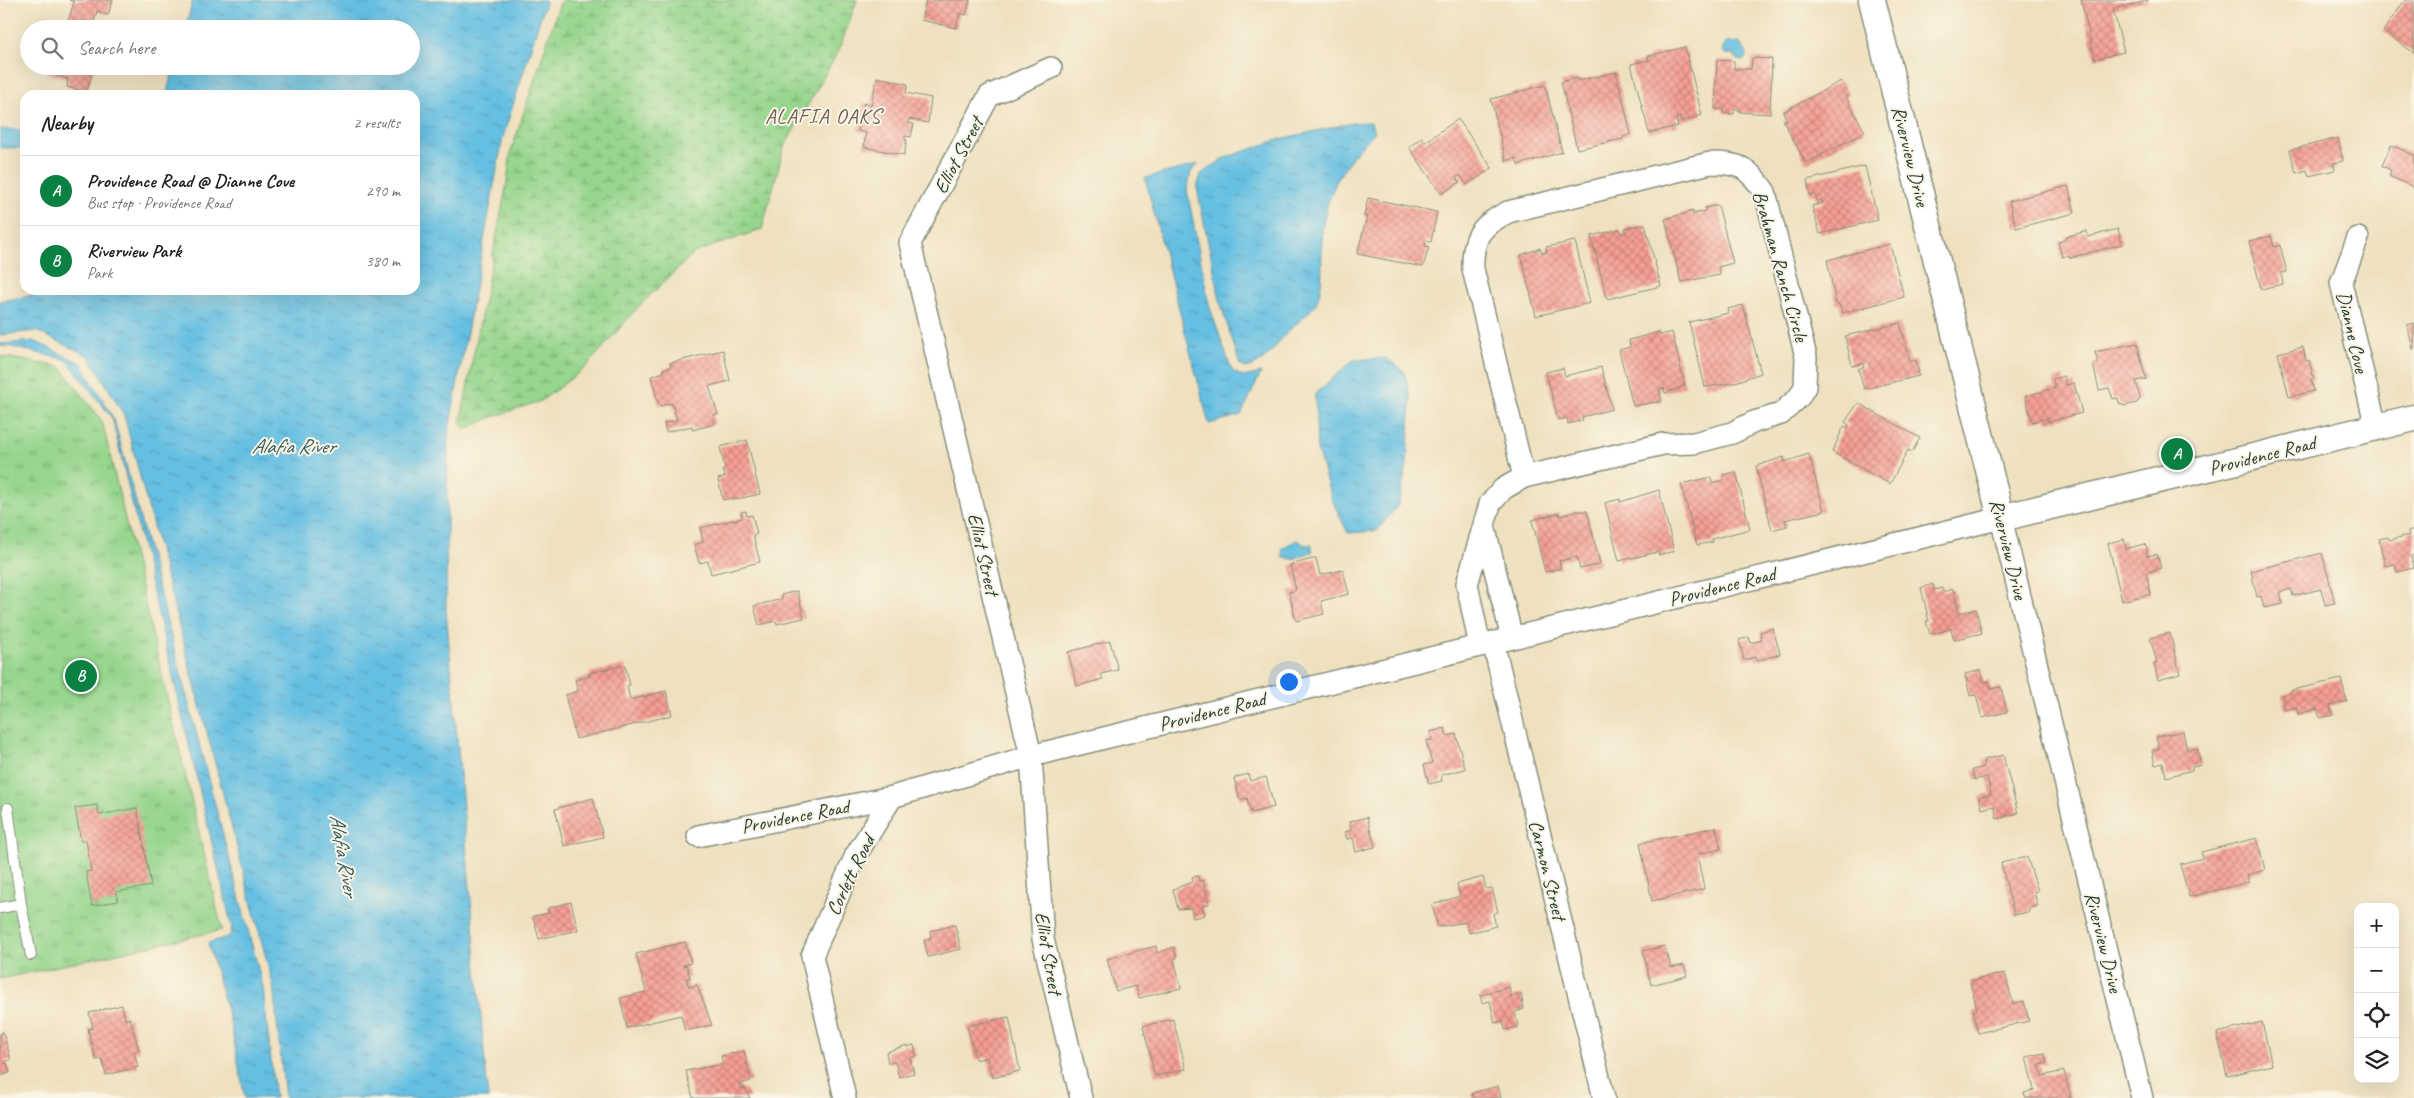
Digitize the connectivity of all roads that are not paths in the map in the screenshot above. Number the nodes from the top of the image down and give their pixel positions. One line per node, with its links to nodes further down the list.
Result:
1 (1872, 0): 7 (street, Riverview Drive)
2 (1050, 68): 10 (street, Elliot Street)
3 (2358, 238): 5 (street, Dianne Cove)
4 (2414, 418): 5 (street, Providence Road)
5 (2376, 427): 7 (street, Providence Road)
6 (1524, 477): 6 (street, Brahman Ranch Circle); 8 (street, Brahman Ranch Circle)
7 (2001, 518): 9 (street, Providence Road); 20 (street, Riverview Drive)
8 (1484, 525): 9 (street); 9 (street, Brahman Ranch Circle)
9 (1495, 642): 10 (street, Providence Road); 19 (street, Carmon Street)
10 (1031, 756): 11 (street); 18 (street, Elliot Street)
11 (892, 797): 13 (street, Providence Road); 17 (street, Corlett Road)
12 (8, 808): 14 (lane)
13 (698, 836)
14 (21, 904): 15 (lane); 16 (lane)
15 (0, 908)
16 (31, 955)
17 (845, 1098)
18 (1081, 1098)
19 (1604, 1098)
20 (2142, 1098)

